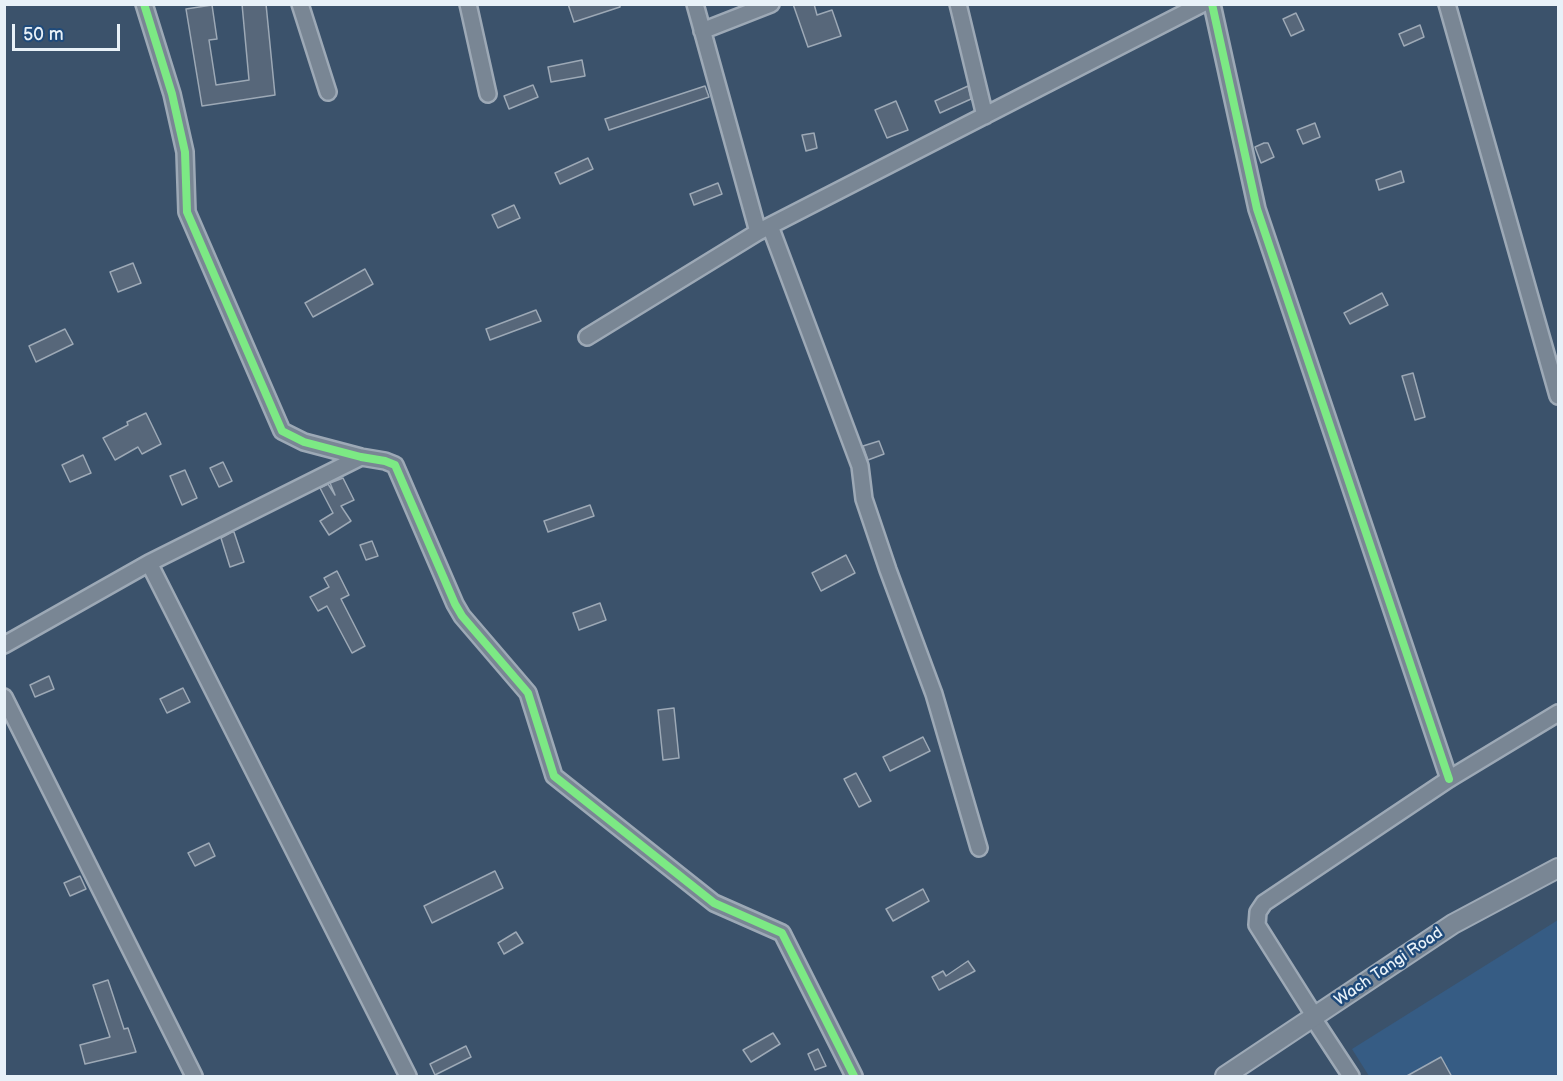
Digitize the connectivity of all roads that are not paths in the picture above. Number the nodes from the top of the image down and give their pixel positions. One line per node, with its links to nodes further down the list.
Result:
1 (144, 4): 17 (street)
2 (300, 4): 11 (street)
3 (468, 4): 12 (street)
4 (695, 4): 10 (street)
5 (771, 4): 10 (street)
6 (958, 4): 13 (street)
7 (1202, 4): 13 (street)
8 (1212, 4): 22 (street)
9 (1447, 4): 16 (street)
10 (702, 31): 14 (street)
11 (328, 92)
12 (488, 94)
13 (985, 116): 14 (street)
14 (764, 229): 15 (street); 23 (street)
15 (587, 337)
16 (1558, 396)
17 (361, 457): 18 (street); 28 (street)
18 (149, 563): 19 (street); 27 (street)
19 (4, 645)
20 (4, 697): 26 (street)
21 (1558, 713): 22 (street)
22 (1449, 779): 25 (street)
23 (979, 848)
24 (1558, 868): 25 (main road, Wach Tangi Road)
25 (1311, 1013): 29 (main road, Wach Tangi Road); 30 (street)
26 (194, 1077)
27 (408, 1077)
28 (854, 1077)
29 (1225, 1077)
30 (1351, 1077)

